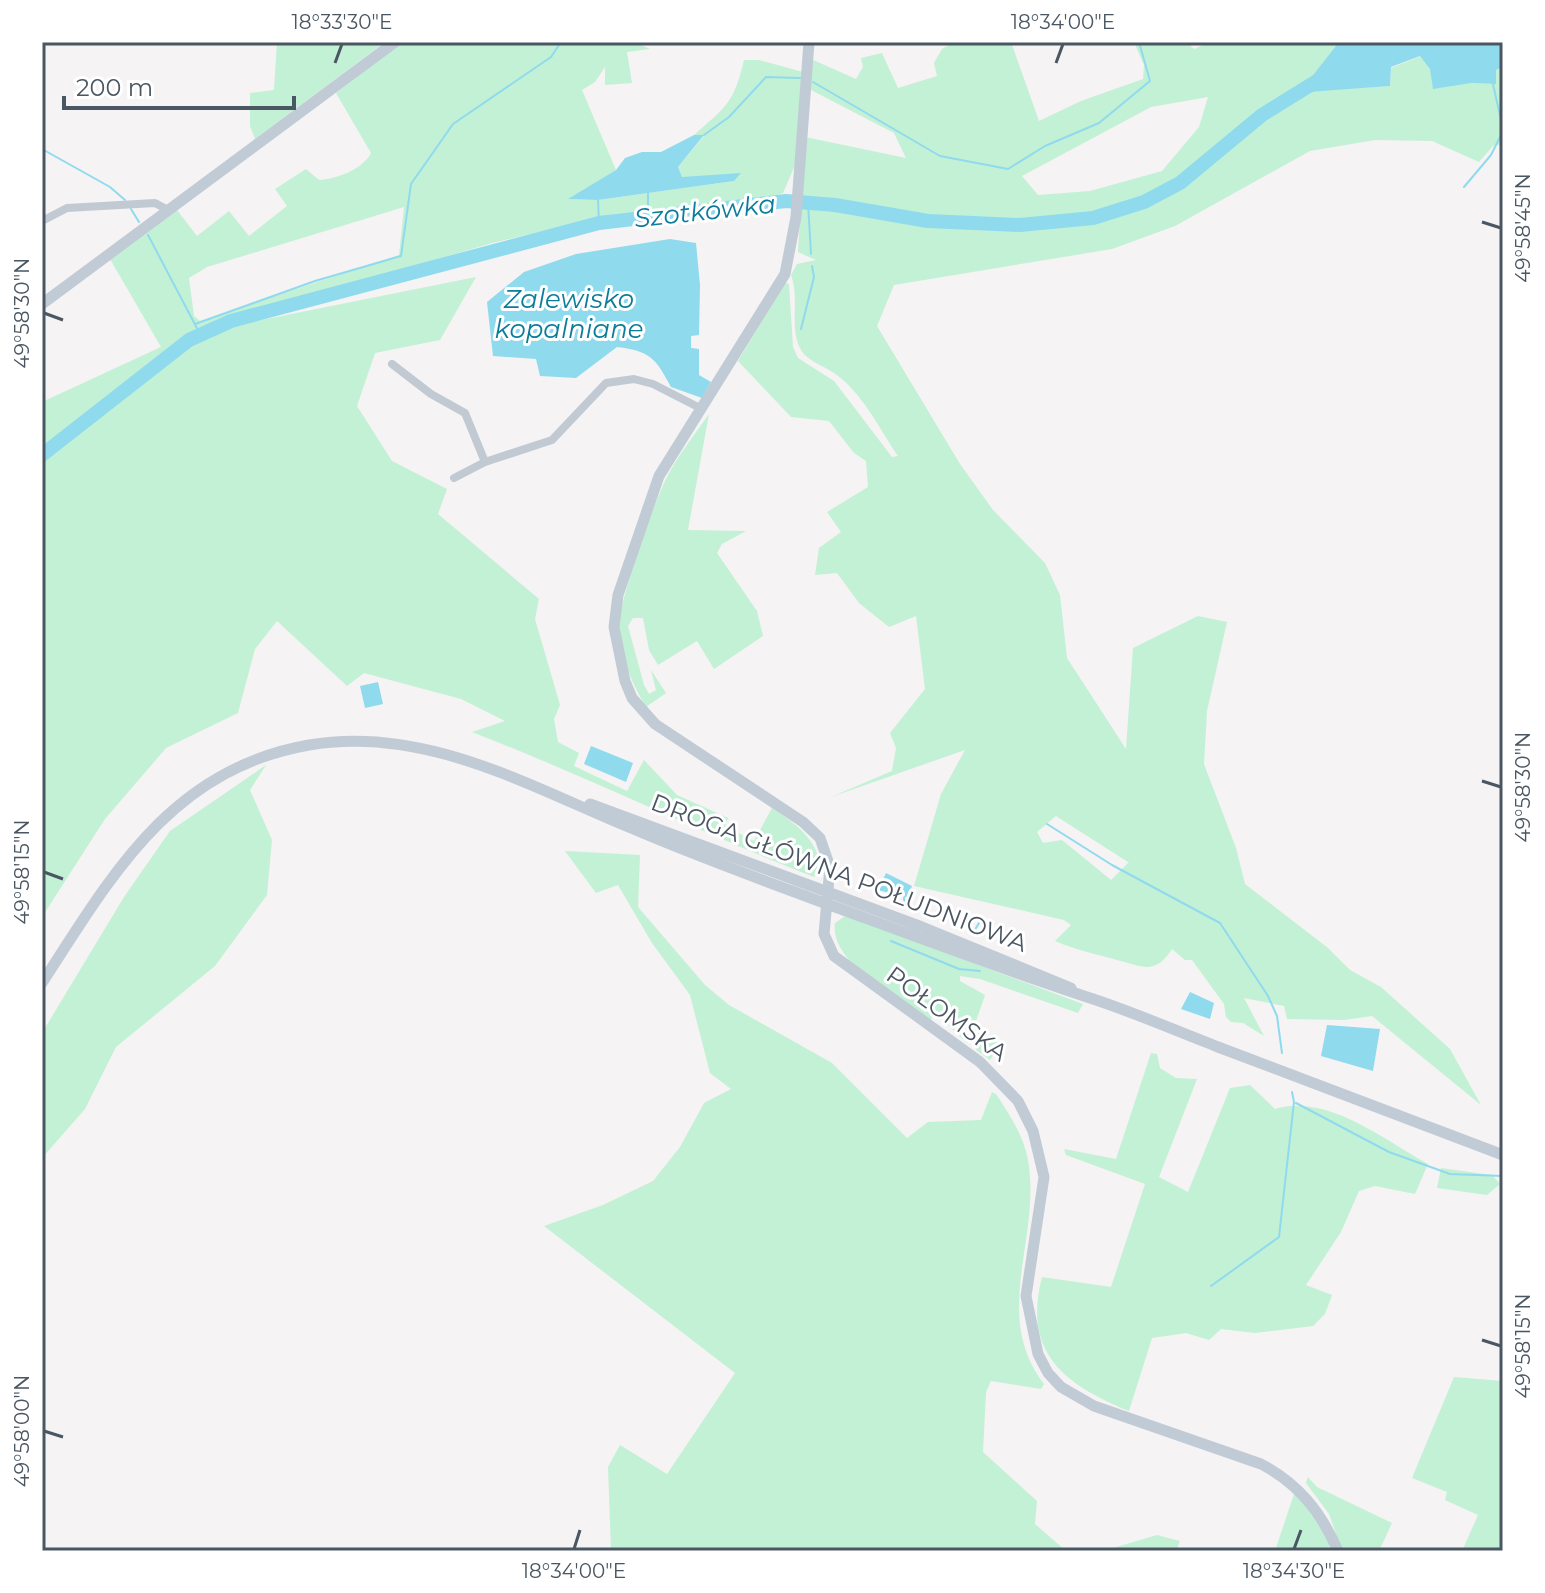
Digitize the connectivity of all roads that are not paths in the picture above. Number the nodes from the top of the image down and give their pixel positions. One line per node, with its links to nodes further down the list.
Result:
1 (395, 42): 3 (main road)
2 (809, 42): 7 (main road, POŁOMSKA)
3 (163, 206): 4 (street); 5 (main road)
4 (42, 221)
5 (42, 304)
6 (392, 364): 8 (street)
7 (702, 409): 8 (street); 10 (main road, POŁOMSKA)
8 (485, 462): 9 (street)
9 (454, 478)
10 (827, 898): 11 (main road, DROGA GŁÓWNA POŁUDNIOWA); 12 (main road, DROGA GŁÓWNA POŁUDNIOWA); 13 (main road, POŁOMSKA)
11 (42, 983)
12 (1503, 1155)
13 (1338, 1551)

